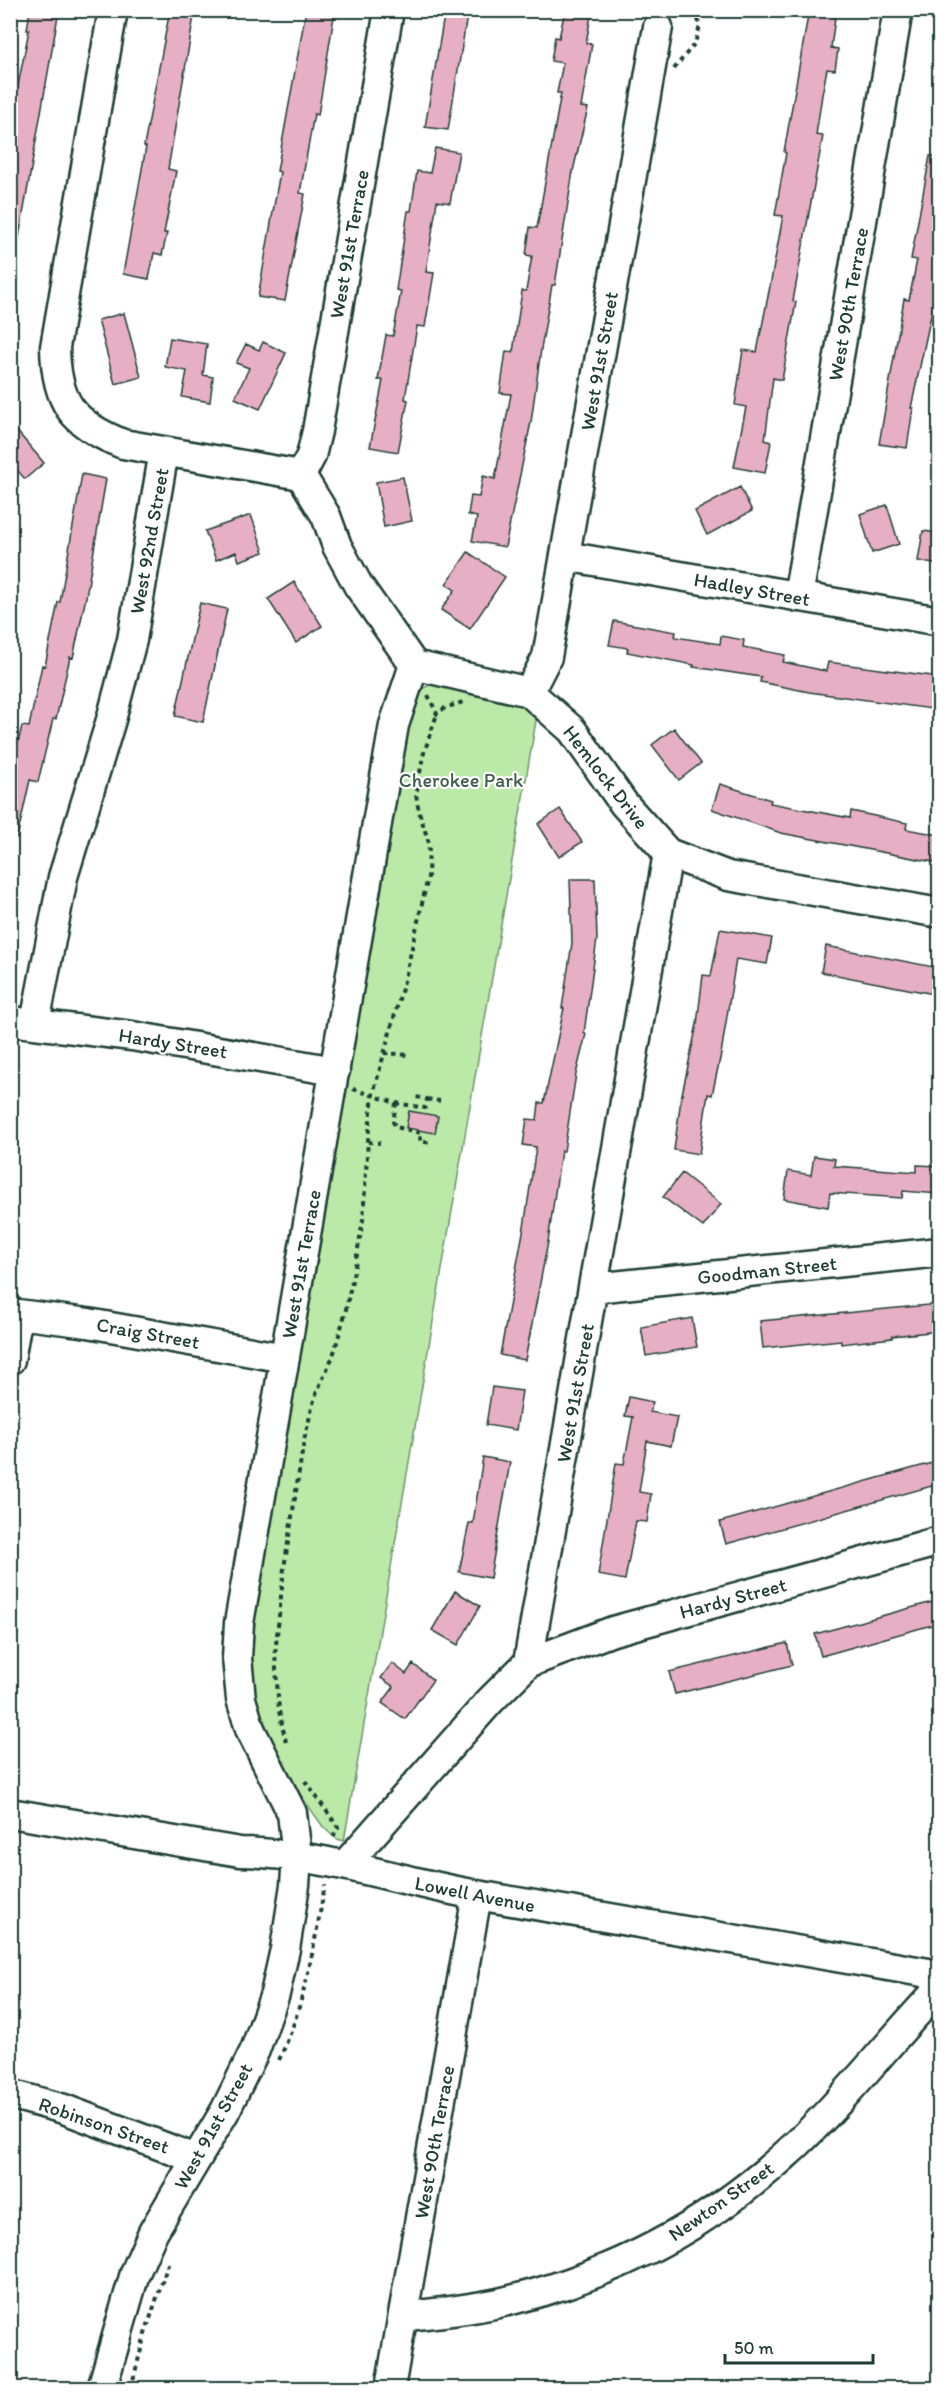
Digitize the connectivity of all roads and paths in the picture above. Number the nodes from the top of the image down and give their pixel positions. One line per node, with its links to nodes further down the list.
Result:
1 (112, 10): 5 (street, West 92nd Street)
2 (389, 10): 6 (street, West 91st Terrace)
3 (898, 10): 8 (street, West 90th Terrace)
4 (658, 27): 7 (street, West 91st Street)
5 (164, 451): 6 (street); 15 (street, West 92nd Street)
6 (301, 475): 10 (street)
7 (566, 556): 8 (street, Hadley Street); 11 (street, West 91st Street)
8 (798, 597): 9 (street, Hadley Street)
9 (939, 621)
10 (414, 665): 11 (street, Hemlock Drive); 18 (street, West 91st Terrace)
11 (529, 692): 13 (street, Hemlock Drive)
12 (437, 714): 16 (path)
13 (668, 853): 14 (street, Hemlock Drive); 28 (street, West 91st Street)
14 (939, 913)
15 (23, 1022): 18 (street, Hardy Street)
16 (384, 1053): 17 (path); 19 (path)
17 (409, 1055)
18 (335, 1071): 30 (street, West 91st Terrace)
19 (374, 1094): 23 (path); 24 (path)
20 (416, 1097): 21 (path)
21 (427, 1099): 22 (path); 23 (path)
22 (440, 1101)
23 (396, 1102): 26 (path)
24 (368, 1142): 25 (path); 34 (path)
25 (380, 1143)
26 (432, 1143)
27 (939, 1252): 28 (street, Goodman Street)
28 (594, 1288): 33 (street, West 91st Street)
29 (14, 1314): 30 (street, Craig Street); 31 (street)
30 (285, 1358): 38 (street, West 91st Terrace)
31 (10, 1360)
32 (939, 1540): 33 (street, Hardy Street)
33 (528, 1663): 39 (street)
34 (290, 1750)
35 (300, 1771): 37 (path)
36 (10, 1813): 38 (street, Lowell Avenue)
37 (333, 1835)
38 (297, 1856): 39 (street, Lowell Avenue); 44 (street, West 91st Street)
39 (345, 1865): 40 (street, Lowell Avenue)
40 (477, 1895): 41 (street, Lowell Avenue); 45 (street, West 90th Terrace)
41 (939, 1975)
42 (939, 1988): 45 (street, Newton Street)
43 (10, 2094): 44 (street, Robinson Street)
44 (196, 2159): 46 (street, West 91st Street)
45 (403, 2318): 47 (street, West 90th Terrace)
46 (102, 2388)
47 (390, 2388)

